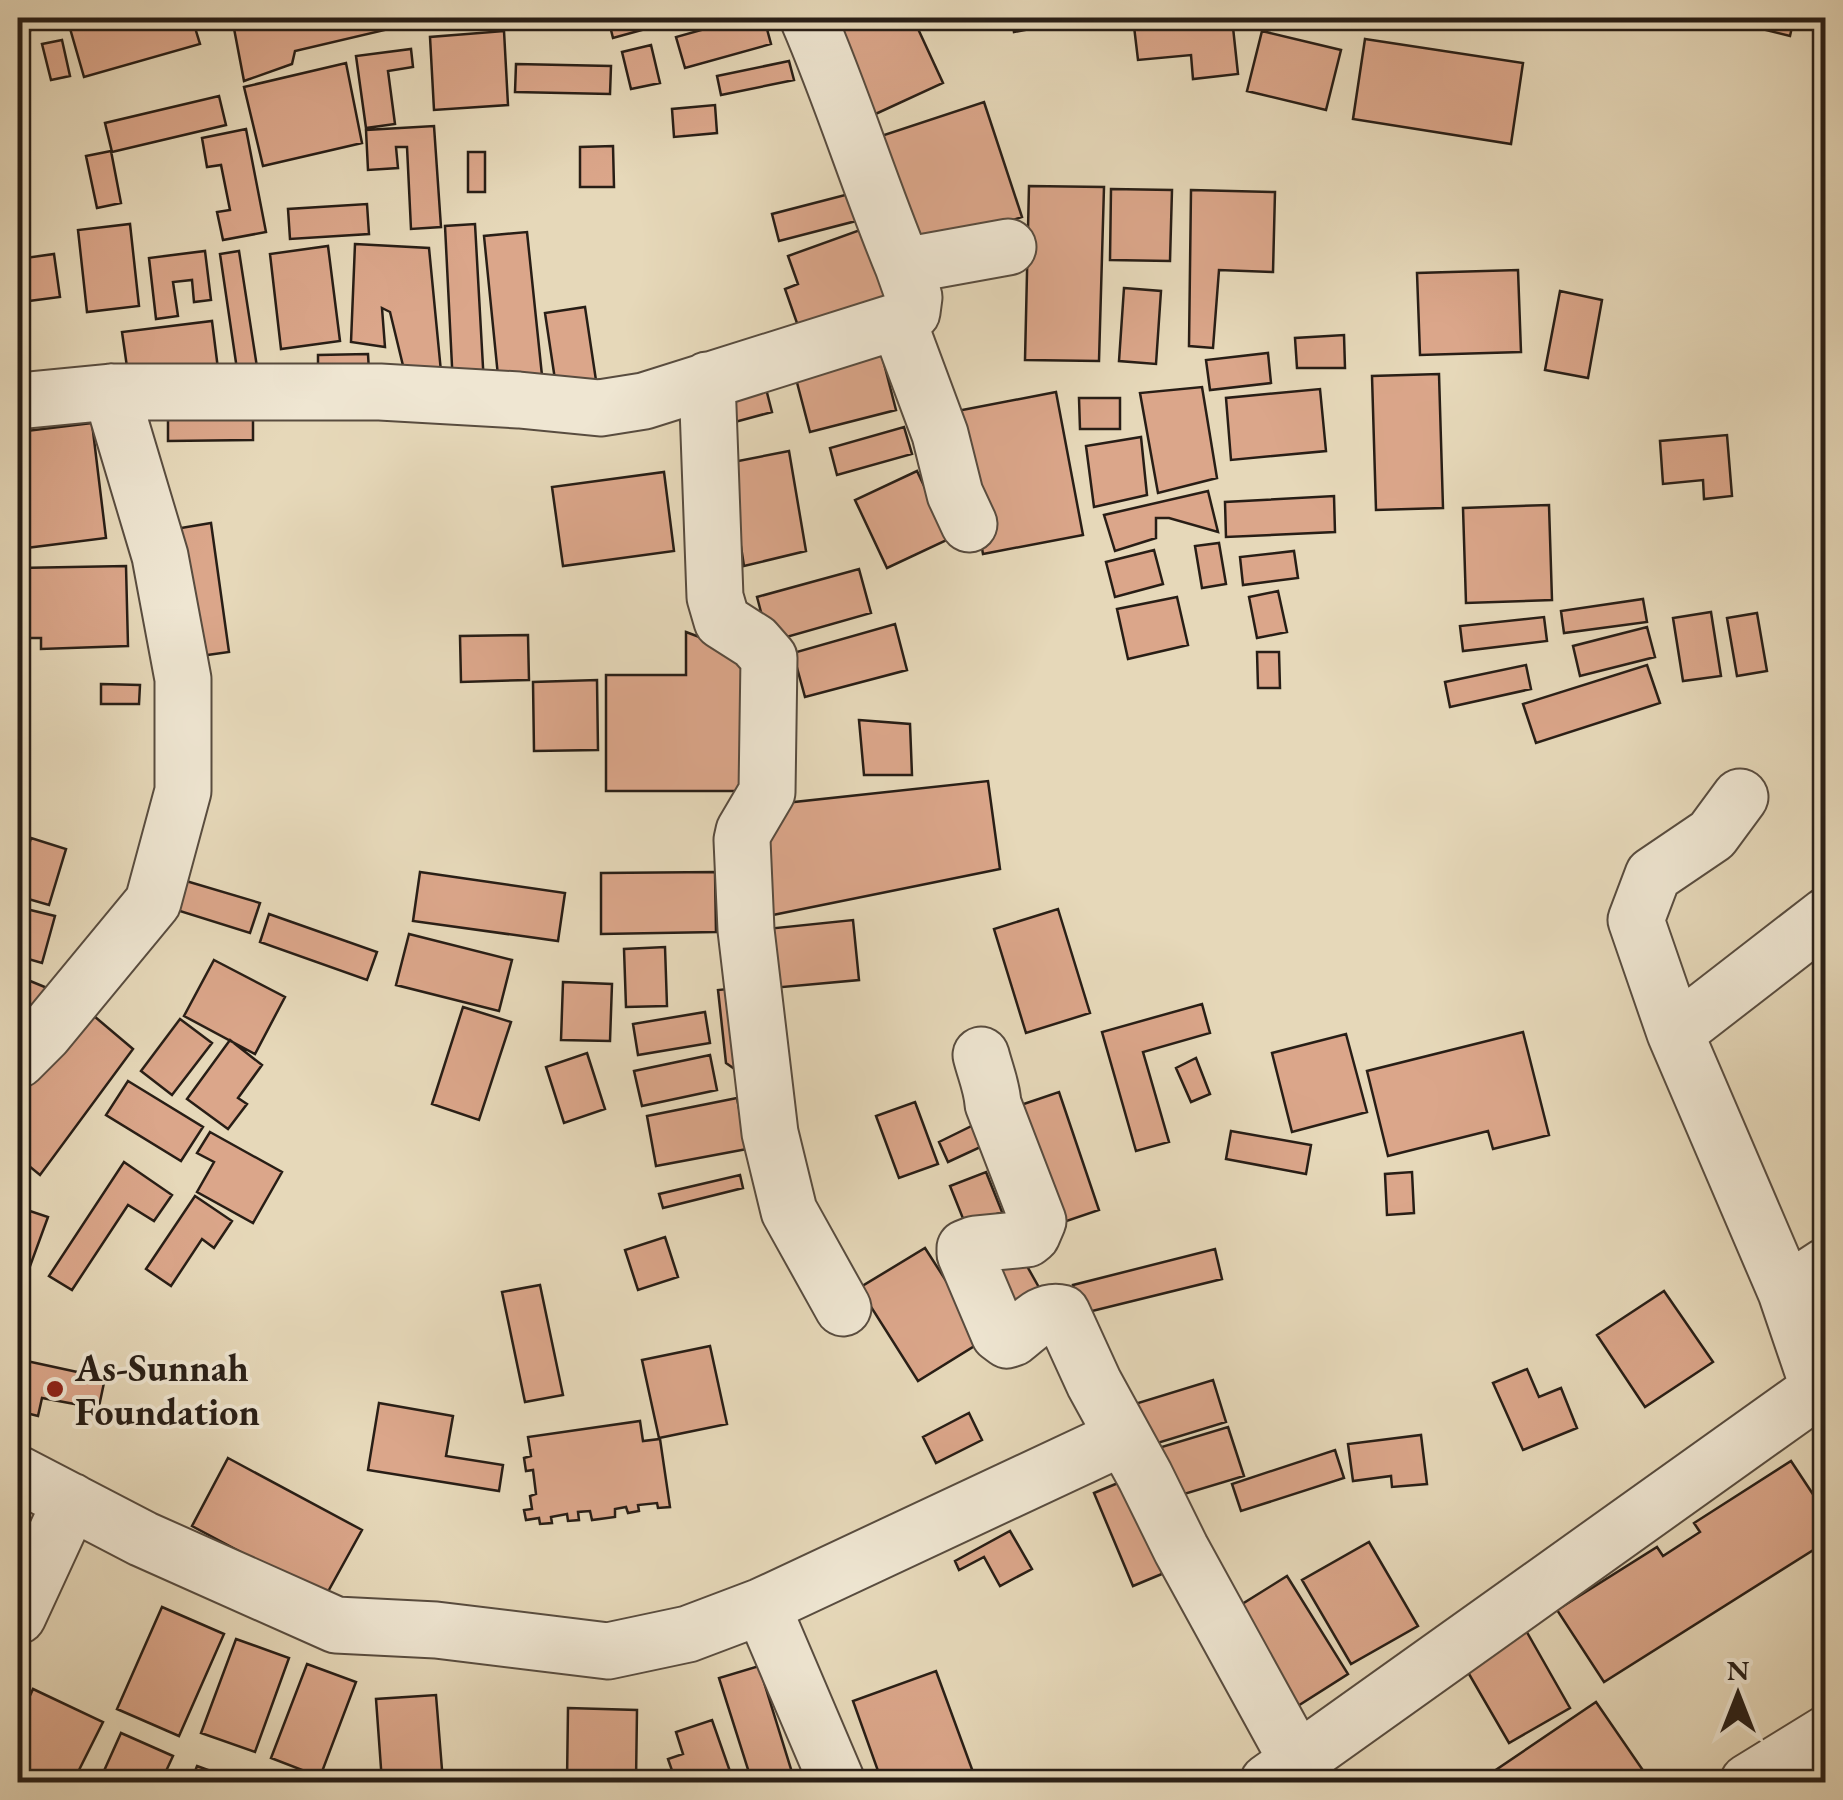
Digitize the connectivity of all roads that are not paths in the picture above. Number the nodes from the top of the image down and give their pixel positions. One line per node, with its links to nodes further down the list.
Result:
1 (808, 18): 3 (street)
2 (1008, 247): 3 (street)
3 (903, 266): 4 (street)
4 (898, 322): 5 (street); 8 (street)
5 (707, 380): 6 (street); 15 (street)
6 (111, 392): 7 (street); 13 (street)
7 (18, 401)
8 (969, 524)
9 (1740, 797): 11 (street)
10 (1826, 916): 11 (street)
11 (1675, 1033): 14 (street)
12 (981, 1055): 17 (street)
13 (18, 1060)
14 (1806, 1279): 16 (street)
15 (843, 1308)
16 (1822, 1395): 23 (street)
17 (1123, 1437): 20 (street); 23 (street)
18 (18, 1474): 19 (street)
19 (71, 1501): 20 (street); 21 (street)
20 (762, 1606): 24 (street)
21 (18, 1616)
22 (1826, 1734): 25 (street)
23 (1283, 1772)
24 (836, 1782)
25 (1748, 1782)

